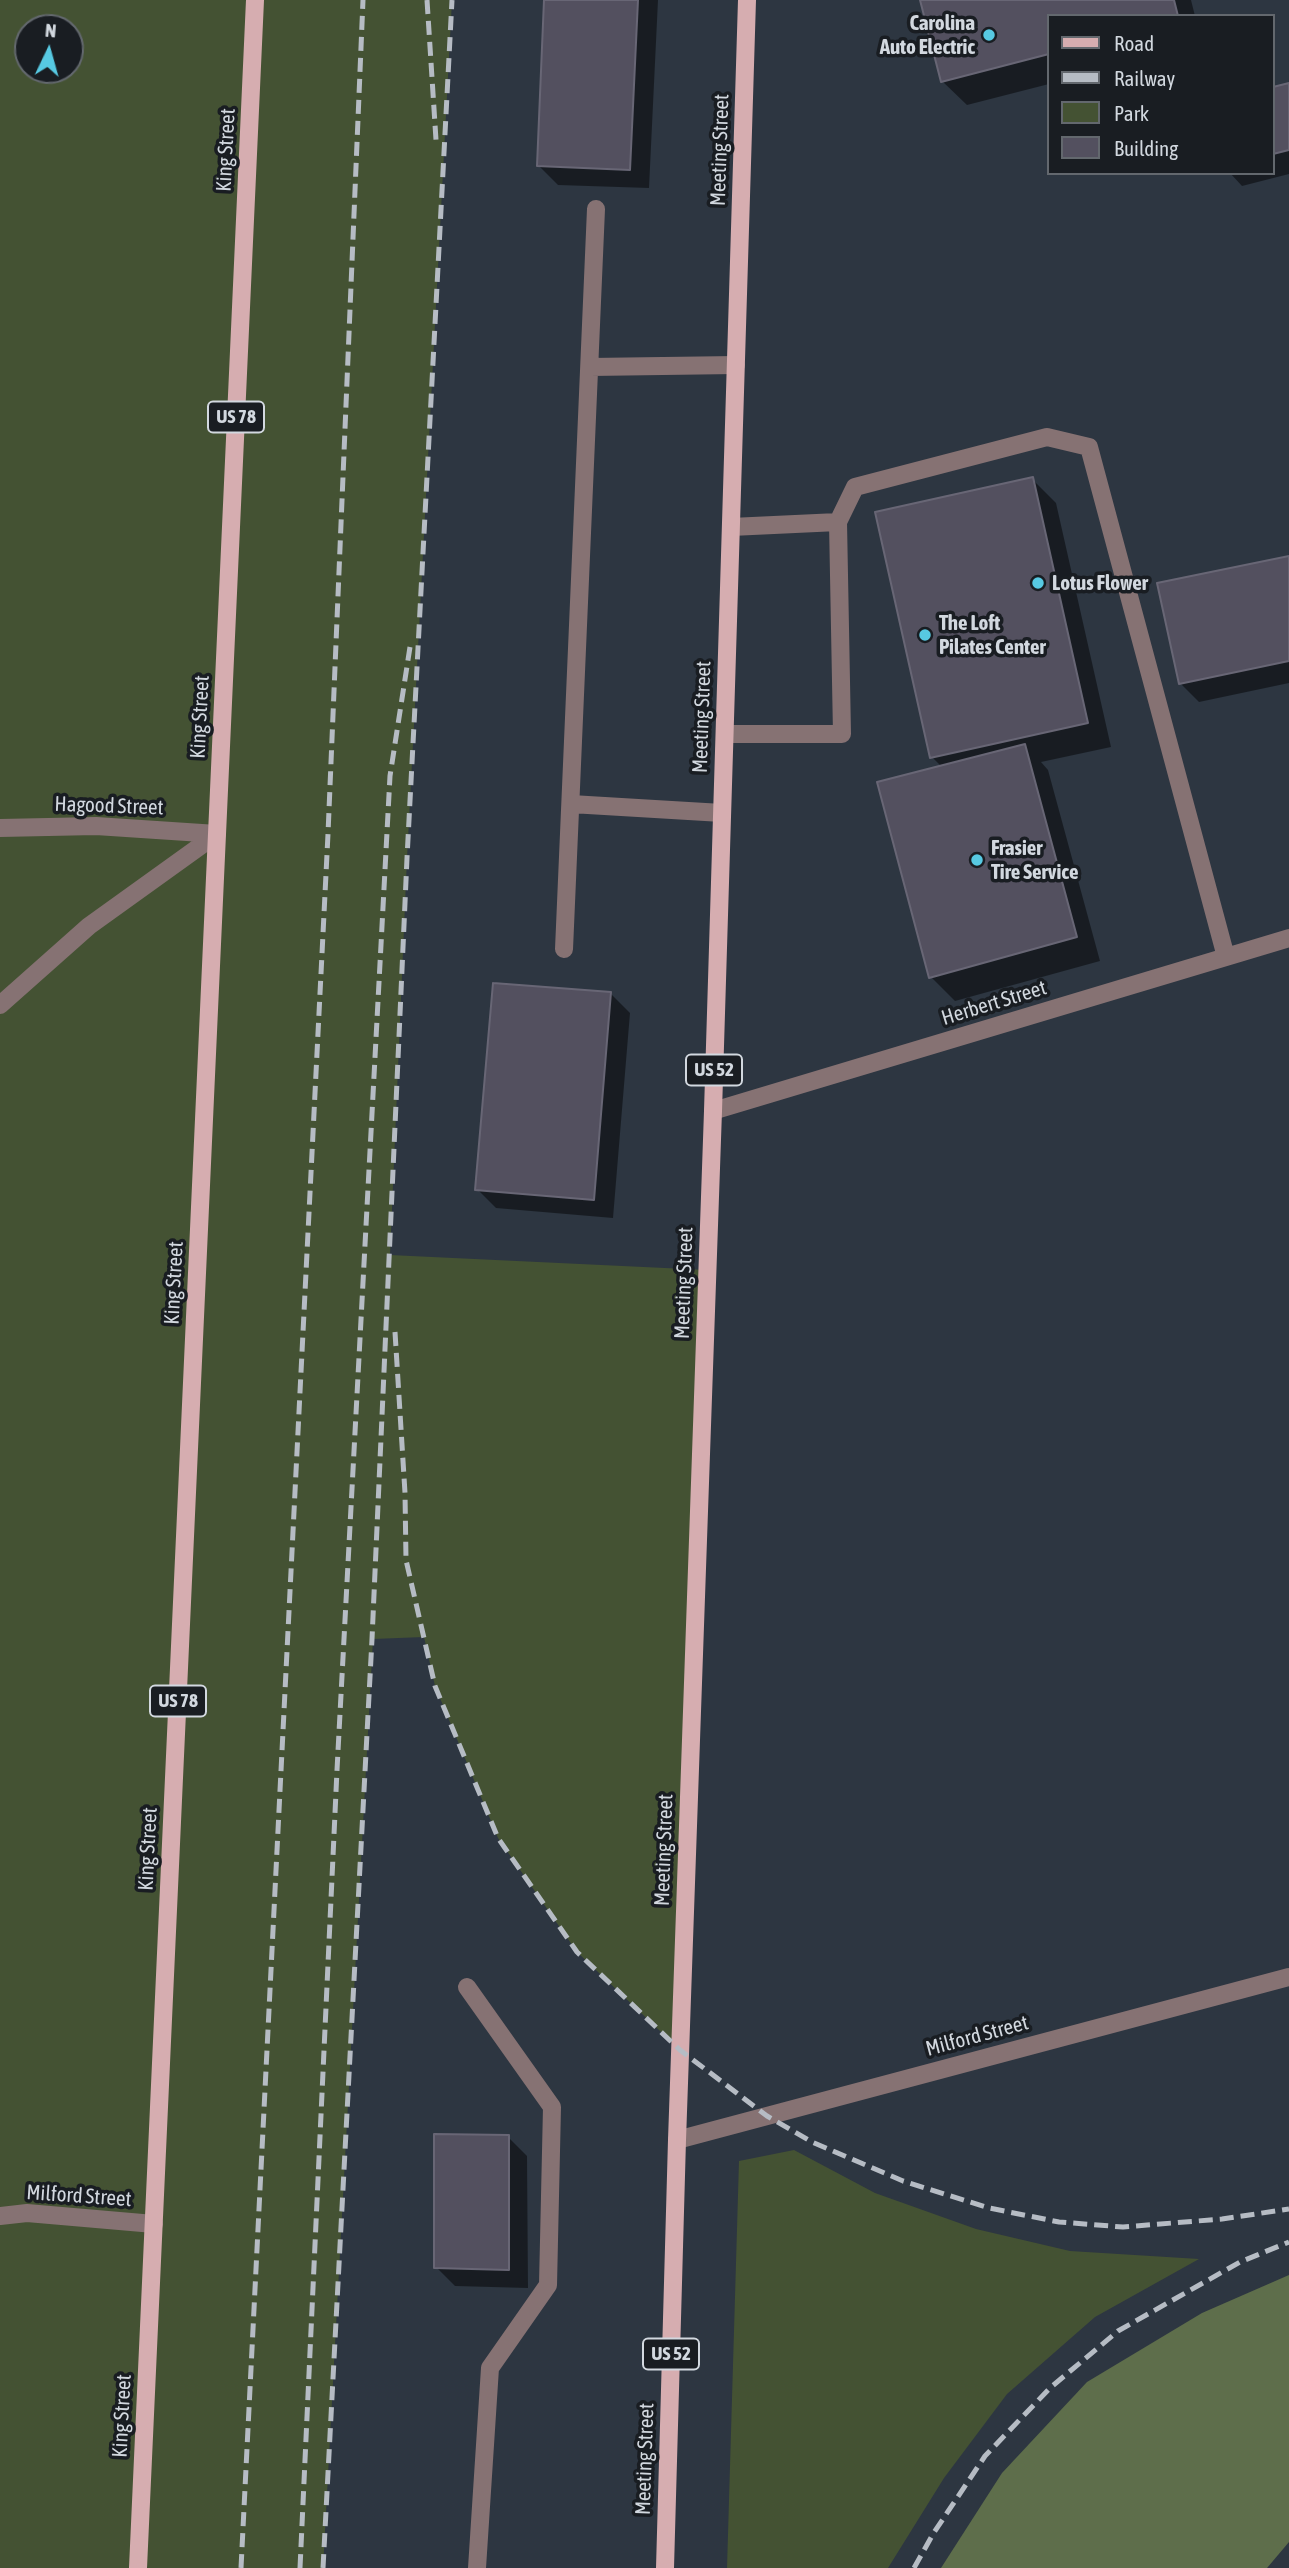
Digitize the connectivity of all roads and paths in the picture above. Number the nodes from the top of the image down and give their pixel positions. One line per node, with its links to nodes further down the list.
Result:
1 (256, 0): 12 (main road, King Street / US 78)
2 (747, 0): 4 (main road, Meeting Street / US 52)
3 (596, 209): 5 (street)
4 (736, 365): 5 (street); 7 (main road, Meeting Street / US 52)
5 (590, 367): 9 (street)
6 (838, 522): 7 (street); 8 (street); 15 (street)
7 (731, 527): 8 (main road, Meeting Street / US 52)
8 (725, 734): 10 (main road, Meeting Street / US 52)
9 (570, 804): 10 (street); 14 (street)
10 (722, 813): 17 (main road, Meeting Street / US 52)
11 (0, 828): 12 (street, Hagood Street)
12 (217, 834): 16 (street); 22 (main road, King Street / US 78)
13 (1289, 938): 15 (street, Herbert Street)
14 (564, 949)
15 (1226, 957): 17 (street, Herbert Street)
16 (0, 1005)
17 (713, 1111): 20 (main road, Meeting Street / US 52)
18 (1289, 1977): 20 (street, Milford Street)
19 (467, 1987): 24 (street)
20 (677, 2140): 25 (main road, Meeting Street / US 52)
21 (0, 2216): 22 (street, Milford Street)
22 (154, 2224): 23 (main road, King Street / US 78)
23 (138, 2568)
24 (477, 2568)
25 (665, 2568)

